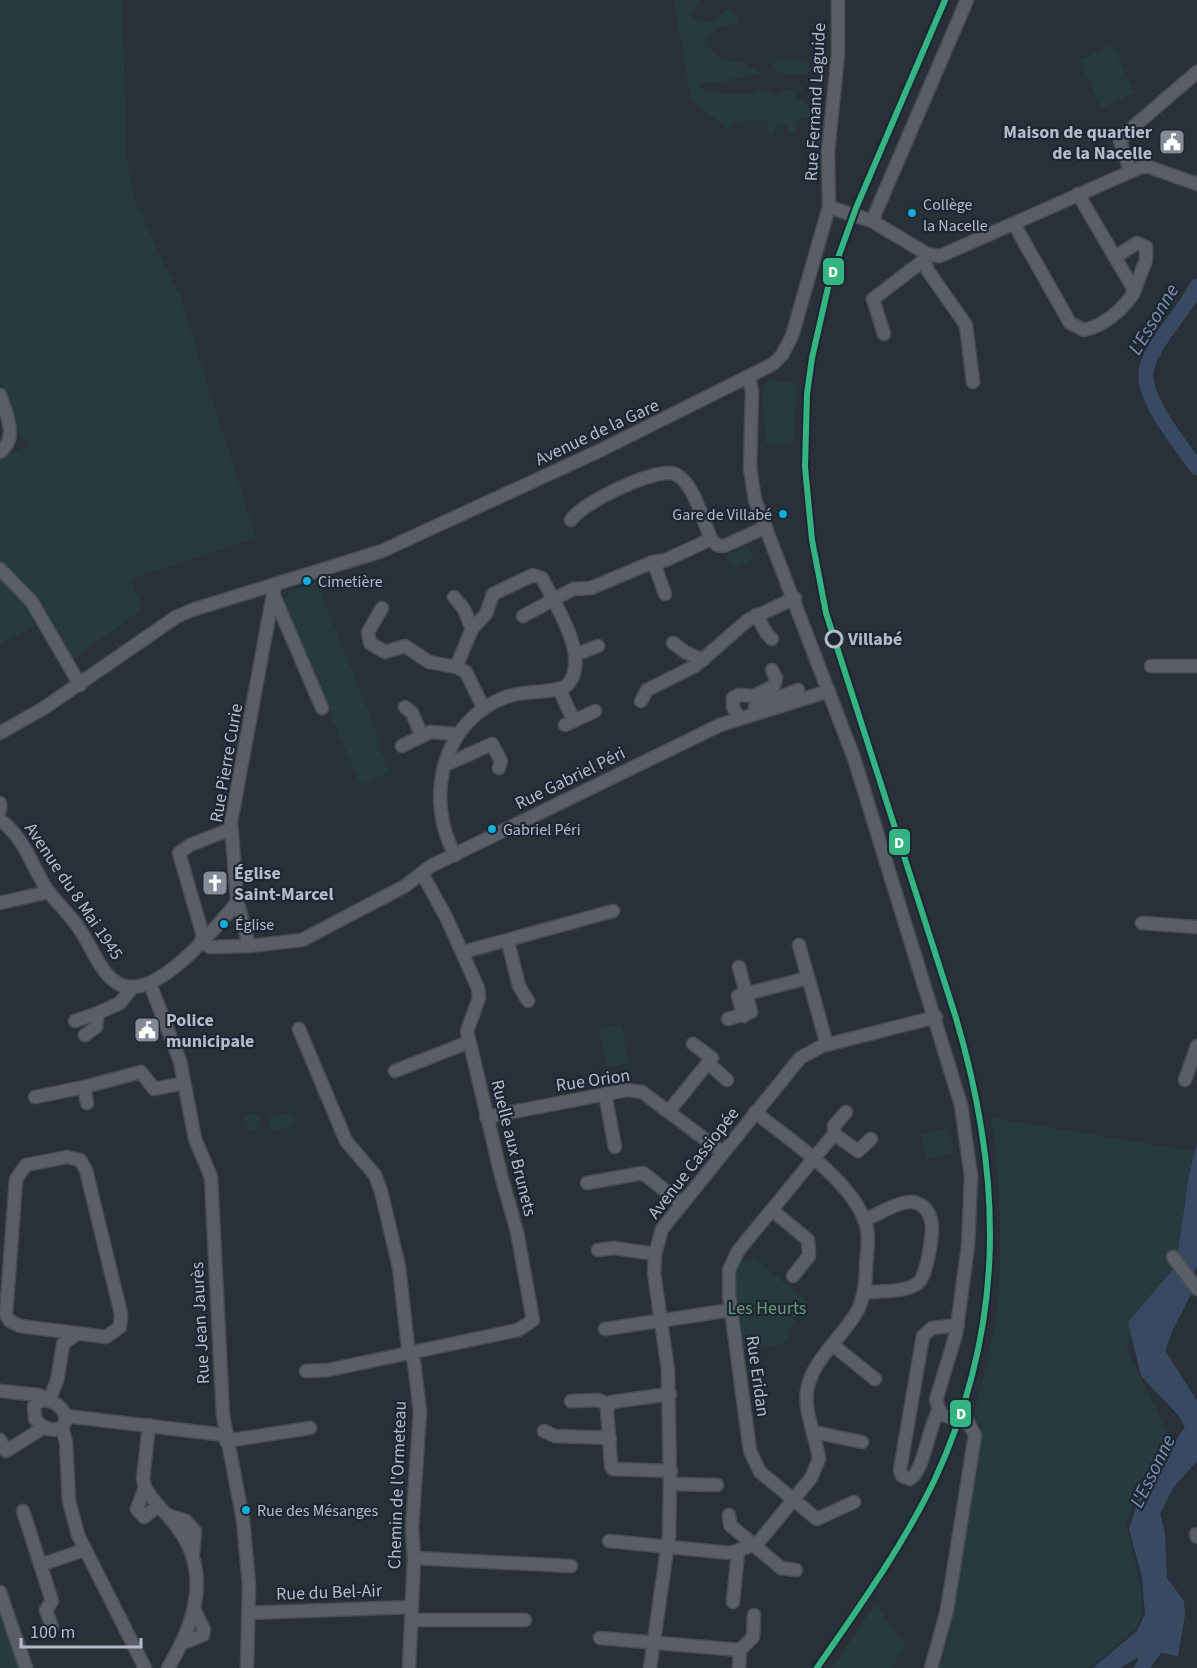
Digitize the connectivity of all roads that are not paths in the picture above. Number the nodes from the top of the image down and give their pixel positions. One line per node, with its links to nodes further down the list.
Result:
1 (838, 0): 7 (street, Rue Fernand Laguide)
2 (964, 6): 8 (street)
3 (1197, 72): 4 (street)
4 (1130, 171): 5 (street); 6 (street)
5 (1197, 184)
6 (1078, 194): 9 (street); 11 (street)
7 (829, 207): 8 (street); 14 (street, Avenue de la Gare)
8 (872, 222): 10 (street)
9 (1014, 224): 10 (street); 12 (street)
10 (925, 257): 13 (street); 15 (street)
11 (1115, 257): 12 (street); 12 (street)
12 (1133, 294)
13 (884, 334)
14 (749, 378): 19 (street); 23 (street, Avenue de la Gare)
15 (973, 382)
16 (0, 395): 17 (street)
17 (0, 452)
18 (571, 520): 20 (street)
19 (766, 527): 20 (street); 26 (street)
20 (711, 539): 21 (street)
21 (659, 561): 24 (street); 27 (street)
22 (0, 569): 41 (street)
23 (274, 590): 41 (street, Avenue de la Gare); 47 (street); 60 (street, Rue Pierre Curie)
24 (665, 594)
25 (454, 597): 31 (street)
26 (795, 598): 29 (street); 44 (street)
27 (552, 599): 30 (street); 31 (street); 35 (street)
28 (382, 608): 39 (street)
29 (756, 615): 32 (street); 36 (street)
30 (523, 616)
31 (472, 629): 39 (street)
32 (772, 639)
33 (673, 643): 36 (street)
34 (597, 646): 35 (street)
35 (575, 656): 42 (street)
36 (703, 660): 45 (street)
37 (1157, 666): 38 (street)
38 (1197, 666)
39 (451, 667): 48 (street)
40 (772, 670): 50 (street)
41 (80, 685): 51 (street, Avenue de la Gare)
42 (559, 689): 48 (street); 49 (street)
43 (798, 690): 50 (street)
44 (829, 691): 50 (street, Rue Gabriel Péri); 81 (street)
45 (641, 701)
46 (405, 707): 53 (street)
47 (322, 708)
48 (484, 709): 52 (street)
49 (595, 711)
50 (739, 718): 61 (street, Rue Gabriel Péri)
51 (0, 733)
52 (456, 734): 53 (street); 55 (street)
53 (422, 736): 54 (street)
54 (402, 746)
55 (445, 765): 56 (street); 61 (street)
56 (499, 768)
57 (0, 803): 58 (street)
58 (0, 810)
59 (0, 820): 63 (street, Avenue du 8 Mai 1945)
60 (231, 829): 65 (street, Rue Pierre Curie); 69 (street)
61 (455, 855): 62 (street, Rue Gabriel Péri)
62 (422, 873): 72 (street, Rue Gabriel Péri); 73 (street, Ruelle aux Brunets)
63 (49, 892): 64 (street); 77 (street, Avenue du 8 Mai 1945)
64 (0, 903)
65 (236, 904): 69 (street); 72 (street, Rue Pierre Curie)
66 (613, 911): 70 (street)
67 (1142, 923): 68 (street)
68 (1197, 927)
69 (202, 940): 72 (street, Rue Gabriel Péri); 76 (street)
70 (508, 942): 73 (street); 79 (street)
71 (799, 945): 75 (street)
72 (249, 946)
73 (463, 952): 86 (street, Ruelle aux Brunets)
74 (739, 967): 78 (street)
75 (808, 978): 78 (street); 88 (street)
76 (150, 984): 77 (street); 94 (street, Rue Jean Jaurès)
77 (131, 988): 80 (street)
78 (746, 994): 82 (street)
79 (528, 1001)
80 (98, 1013): 83 (street); 85 (street)
81 (936, 1017): 88 (street, Avenue Cassiopée); 120 (street)
82 (728, 1019)
83 (75, 1021)
84 (299, 1029): 126 (street, Chemin de l'Ormeteau)
85 (85, 1035)
86 (469, 1042): 91 (street); 102 (street, Ruelle aux Brunets)
87 (693, 1044): 90 (street)
88 (827, 1045): 100 (street, Avenue Cassiopée)
89 (1197, 1047): 93 (street)
90 (708, 1064): 92 (street); 99 (street)
91 (395, 1071)
92 (727, 1080)
93 (1185, 1080)
94 (184, 1083): 95 (street); 144 (street, Rue Jean Jaurès)
95 (84, 1087): 97 (street); 98 (street)
96 (605, 1094): 99 (street, Rue Orion); 102 (street, Rue Orion); 105 (street)
97 (35, 1097)
98 (87, 1103)
99 (669, 1111): 106 (street, Rue Orion)
100 (755, 1112): 106 (street, Avenue Cassiopée); 107 (street)
101 (846, 1112): 103 (street, Rue Eridan)
102 (486, 1117): 126 (street, Ruelle aux Brunets)
103 (834, 1134): 104 (street); 107 (street, Rue Eridan)
104 (871, 1139)
105 (615, 1147)
106 (722, 1152): 109 (street, Avenue Cassiopée)
107 (813, 1160): 110 (street, Rue Eridan); 111 (street)
108 (587, 1183): 109 (street)
109 (681, 1203): 113 (street, Avenue Cassiopée)
110 (772, 1210): 115 (street); 118 (street, Rue Eridan)
111 (864, 1220): 117 (street); 117 (street)
112 (598, 1250): 113 (street)
113 (655, 1254): 119 (street, Avenue Cassiopée)
114 (1173, 1257): 116 (street)
115 (793, 1276)
116 (1197, 1289)
117 (864, 1292): 125 (street)
118 (731, 1310): 119 (street); 151 (street, Rue Eridan)
119 (660, 1321): 121 (street); 131 (street, Avenue Cassiopée)
120 (958, 1325): 135 (street); 135 (street)
121 (605, 1329)
122 (52, 1331): 123 (street); 123 (street); 124 (street)
123 (76, 1334): 124 (street)
124 (63, 1344): 132 (street)
125 (834, 1346): 128 (street); 143 (street)
126 (411, 1352): 127 (street); 161 (street, Chemin de l'Ormeteau)
127 (306, 1371)
128 (875, 1379)
129 (0, 1391): 130 (street)
130 (16, 1393): 132 (street); 136 (street)
131 (670, 1394): 134 (street); 148 (street, Avenue Cassiopée)
132 (47, 1400): 136 (street); 137 (street)
133 (571, 1401): 134 (street)
134 (608, 1405): 145 (street)
135 (939, 1410): 182 (street)
136 (33, 1413): 139 (street)
137 (66, 1416): 138 (street); 140 (street)
138 (149, 1425): 144 (street); 150 (street)
139 (43, 1428): 140 (street); 146 (street)
140 (62, 1428): 159 (street)
141 (310, 1428): 144 (street)
142 (544, 1431): 145 (street)
143 (814, 1432): 147 (street); 151 (street)
144 (226, 1438): 167 (street, Rue Jean Jaurès)
145 (610, 1438): 148 (street)
146 (0, 1440)
147 (862, 1442)
148 (671, 1478): 149 (street); 158 (street, Avenue Cassiopée)
149 (717, 1485)
150 (146, 1487): 153 (street); 153 (street)
151 (794, 1500): 152 (street, Rue Eridan); 157 (street)
152 (854, 1502)
153 (163, 1510): 177 (street)
154 (23, 1512): 162 (street)
155 (729, 1515): 157 (street)
156 (609, 1541): 158 (street)
157 (755, 1546): 160 (street); 164 (street)
158 (668, 1547): 160 (street); 173 (street, Avenue Cassiopée)
159 (84, 1550): 162 (street); 176 (street)
160 (738, 1552): 166 (street)
161 (414, 1558): 163 (street); 168 (street, Chemin de l'Ormeteau)
162 (40, 1565): 171 (street)
163 (571, 1566)
164 (796, 1570)
165 (0, 1592): 175 (street)
166 (734, 1602)
167 (248, 1613): 168 (street, Rue du Bel-Air); 178 (street, Rue Jean Jaurès)
168 (412, 1614): 170 (street); 179 (street, Chemin de l'Ormeteau)
169 (754, 1615): 174 (street)
170 (525, 1620)
171 (52, 1627)
172 (600, 1638): 173 (street)
173 (654, 1643): 174 (street); 180 (street, Avenue Cassiopée)
174 (740, 1650): 181 (street)
175 (26, 1668)
176 (144, 1668)
177 (168, 1668)
178 (247, 1668)
179 (409, 1668)
180 (650, 1668)
181 (738, 1668)
182 (931, 1668)

